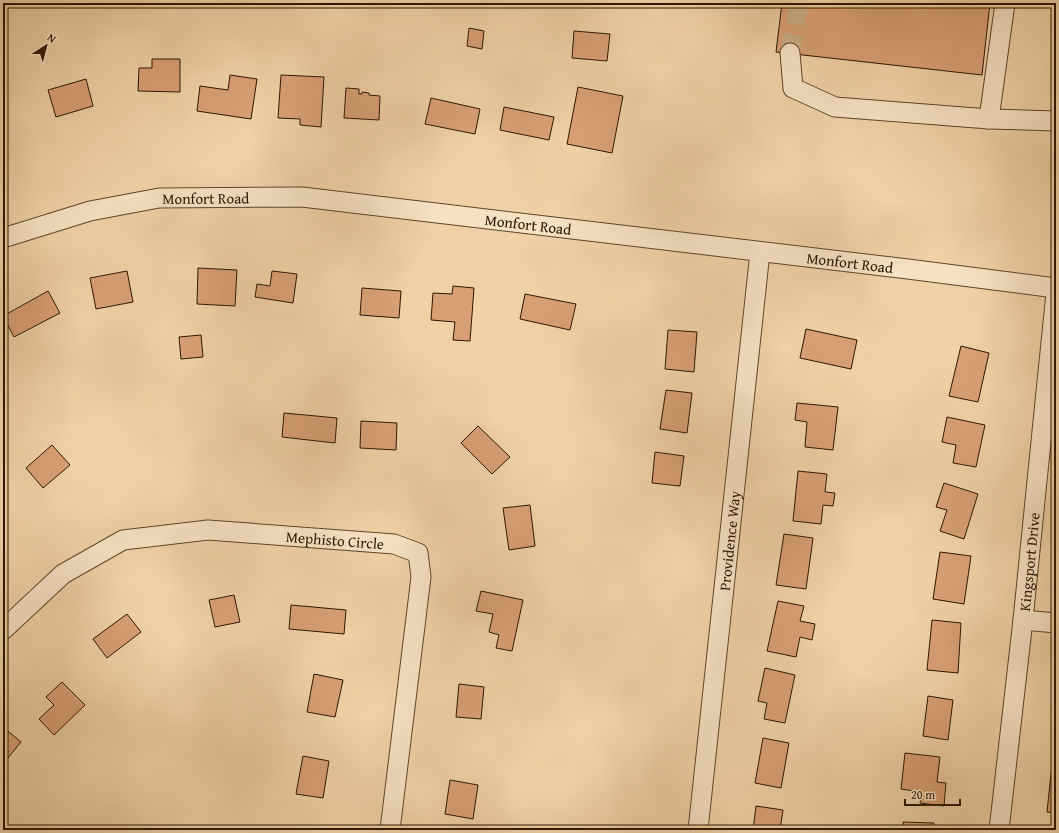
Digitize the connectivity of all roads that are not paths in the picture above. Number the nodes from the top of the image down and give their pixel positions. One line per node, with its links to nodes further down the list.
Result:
1 (1005, 3): 3 (street)
2 (790, 53): 3 (street)
3 (989, 119): 4 (street)
4 (1056, 121)
5 (3, 238): 6 (street, Monfort Road)
6 (760, 252): 7 (street, Monfort Road); 13 (street, Providence Way)
7 (1056, 288)
8 (1056, 293): 9 (street, Kingsport Drive)
9 (1023, 620): 10 (street); 14 (street, Kingsport Drive)
10 (1056, 623)
11 (3, 630): 12 (street, Mephisto Circle)
12 (390, 830)
13 (698, 830)
14 (999, 830)

